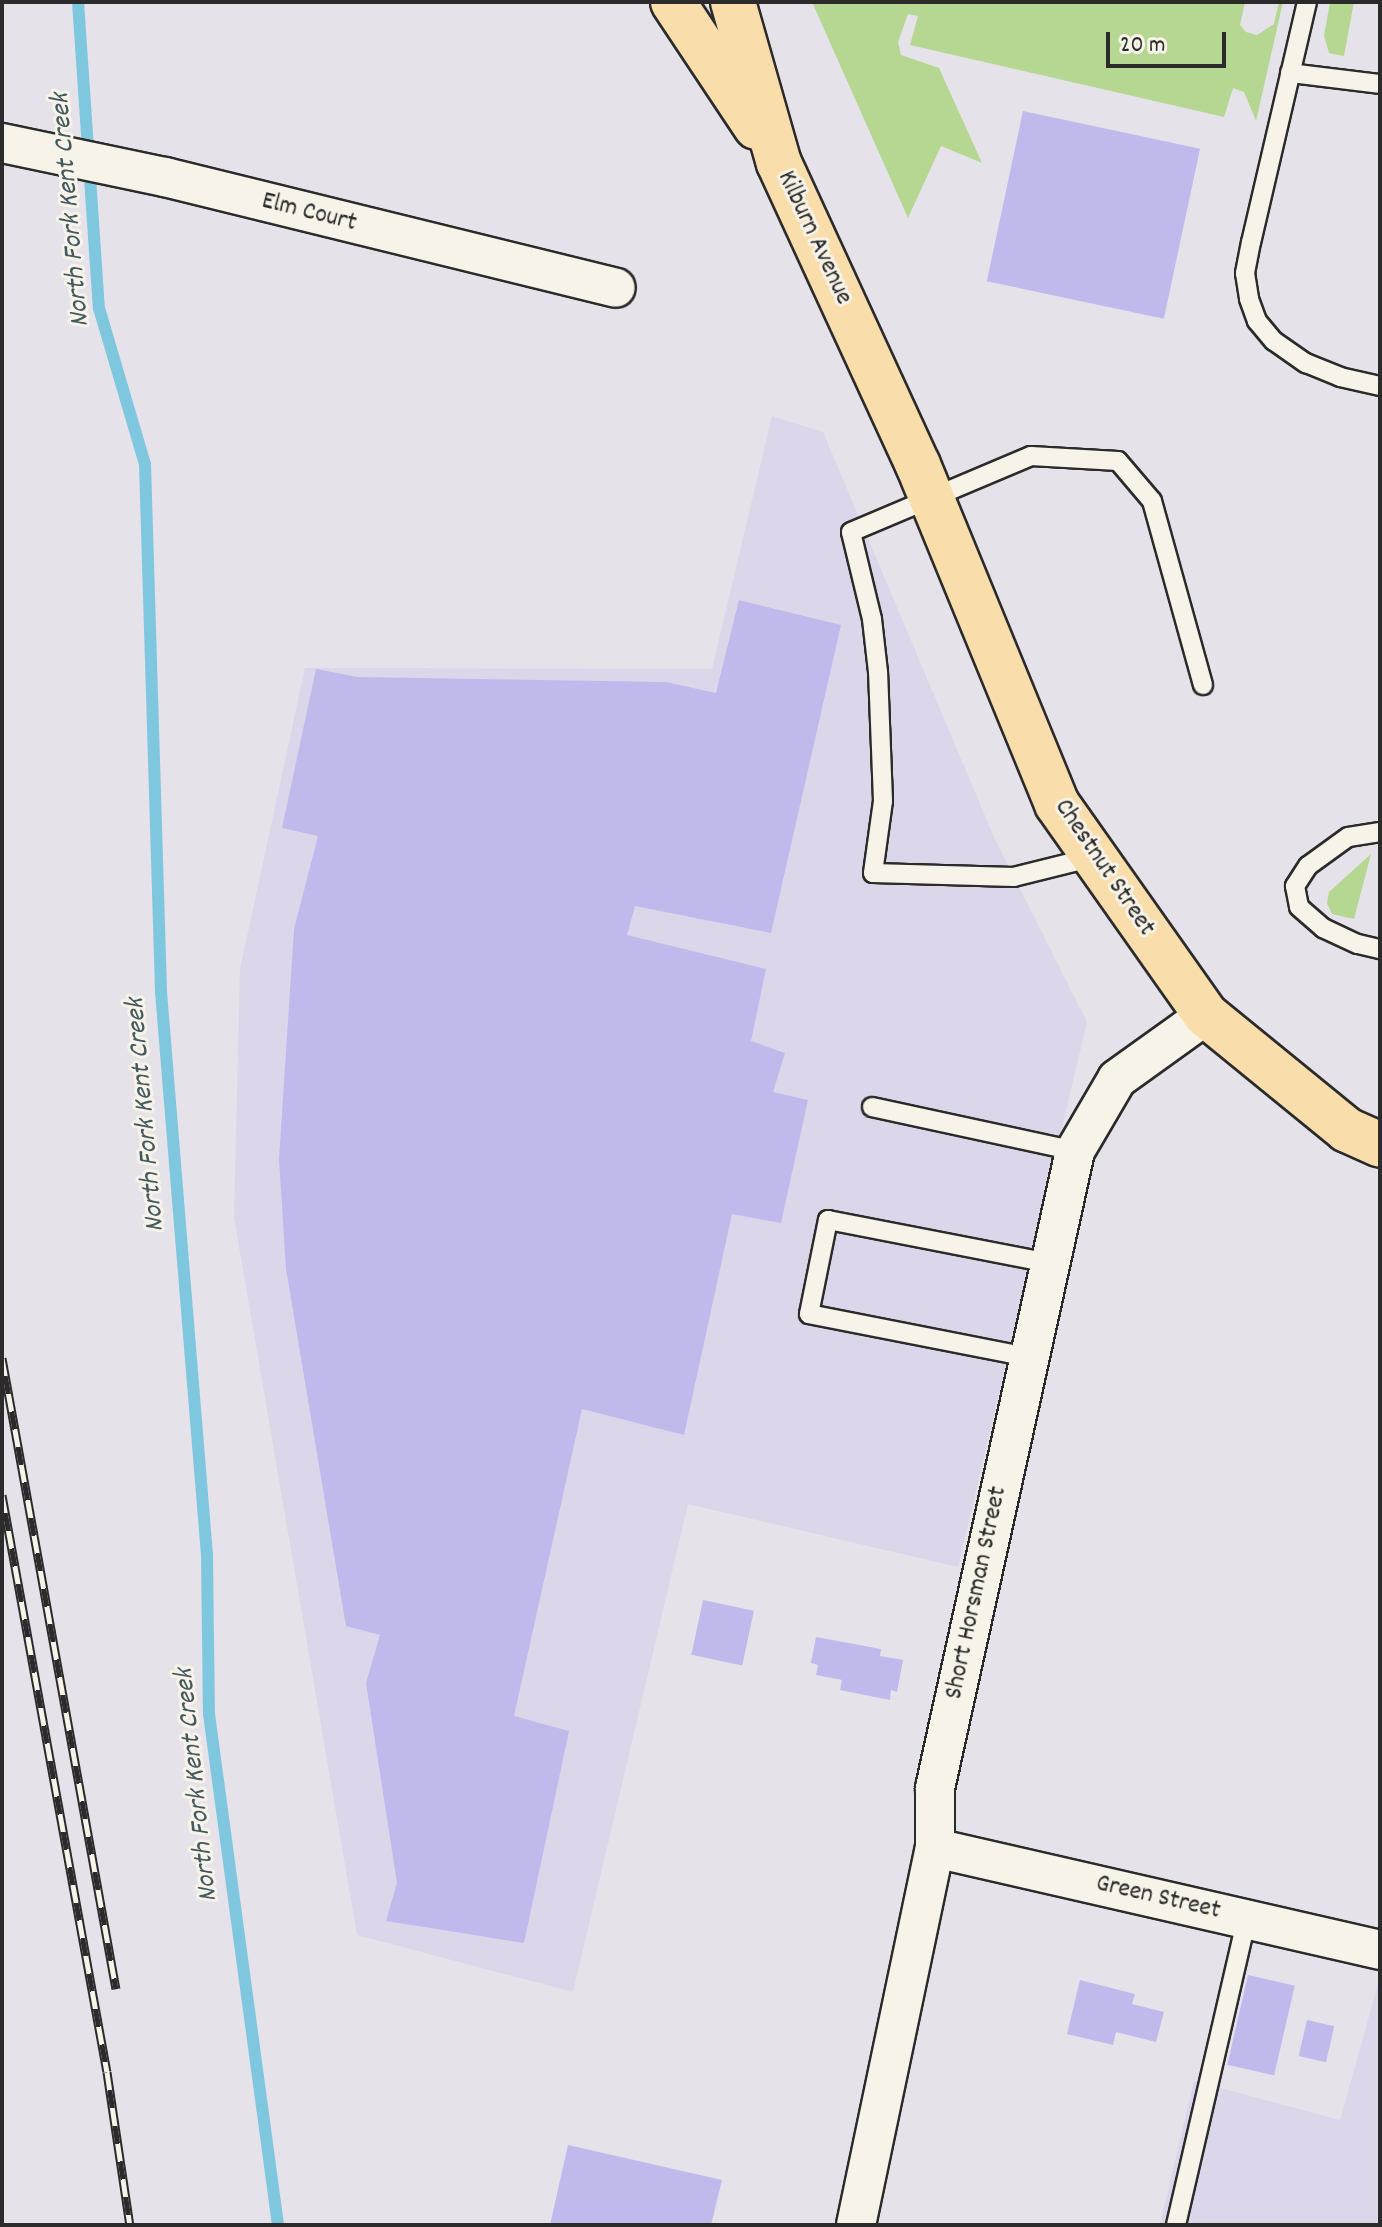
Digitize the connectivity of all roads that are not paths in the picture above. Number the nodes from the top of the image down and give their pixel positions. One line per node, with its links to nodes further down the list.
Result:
1 (673, 2): 7 (main road)
2 (733, 2): 7 (main road, Kilburn Avenue)
3 (1307, 2): 4 (lane)
4 (1290, 73): 5 (lane); 9 (lane)
5 (1380, 84)
6 (12, 145): 8 (street, Elm Court)
7 (779, 163): 10 (main road, Kilburn Avenue)
8 (616, 288)
9 (1380, 386)
10 (924, 481): 11 (lane); 13 (main road, Chestnut Street); 13 (lane)
11 (1203, 685)
12 (1380, 832): 14 (lane)
13 (1094, 857): 15 (main road, Chestnut Street)
14 (1380, 949)
15 (1206, 1015): 17 (main road, Chestnut Street); 18 (street, Short Horsman Street)
16 (872, 1107): 18 (lane)
17 (1380, 1145)
18 (1075, 1151): 19 (street, Short Horsman Street)
19 (1050, 1263): 20 (street, Short Horsman Street); 20 (lane)
20 (1028, 1357): 21 (street, Short Horsman Street)
21 (935, 1848): 22 (street, Green Street); 24 (street, Short Horsman Street)
22 (1247, 1918): 23 (street, Green Street); 25 (lane)
23 (1380, 1950)
24 (856, 2225)
25 (1176, 2225)

